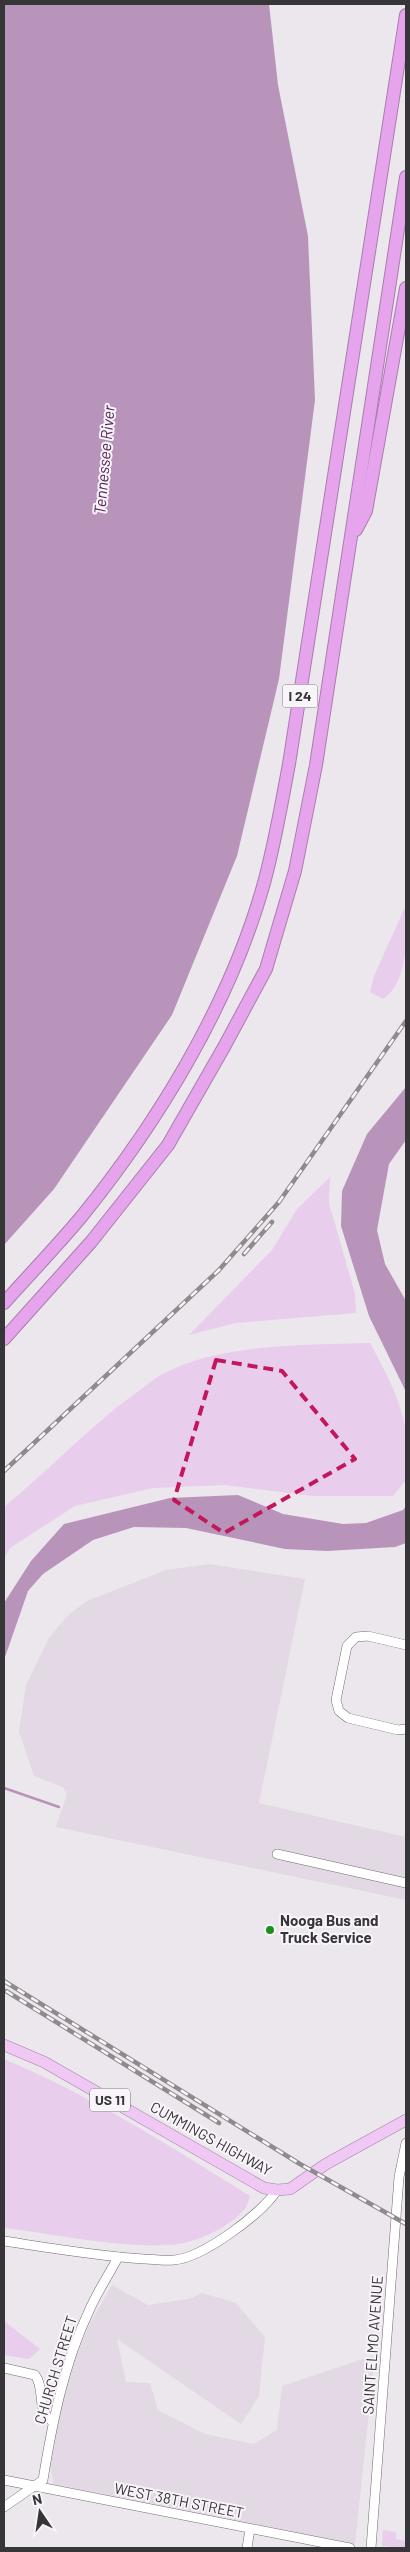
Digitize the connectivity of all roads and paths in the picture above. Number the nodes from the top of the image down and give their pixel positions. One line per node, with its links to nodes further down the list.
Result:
1 (406, 15): 5 (highway, I 24)
2 (406, 177): 4 (highway, I 24)
3 (406, 288): 4 (highway)
4 (351, 539): 6 (highway, I 24)
5 (4, 1303)
6 (4, 1339)
7 (406, 1645): 8 (street)
8 (406, 1729)
9 (277, 1854): 10 (street)
10 (406, 1883)
11 (4, 2045): 15 (main road, CUMMINGS HIGHWAY / US 11)
12 (406, 2120): 15 (main road, CUMMINGS HIGHWAY)
13 (406, 2144): 14 (street, SAINT ELMO AVENUE)
14 (403, 2178): 26 (street, SAINT ELMO AVENUE)
15 (277, 2190): 17 (street)
16 (4, 2241): 17 (street)
17 (118, 2257): 19 (street, CHURCH STREET)
18 (4, 2368): 19 (street)
19 (52, 2421): 21 (street, CHURCH STREET)
20 (4, 2480): 21 (street, WEST 38TH STREET)
21 (33, 2486): 22 (street, CHURCH STREET); 23 (street, WEST 38TH STREET)
22 (4, 2507)
23 (250, 2529): 24 (street); 25 (street, WEST 38TH STREET)
24 (247, 2548)
25 (350, 2548)
26 (371, 2548)

